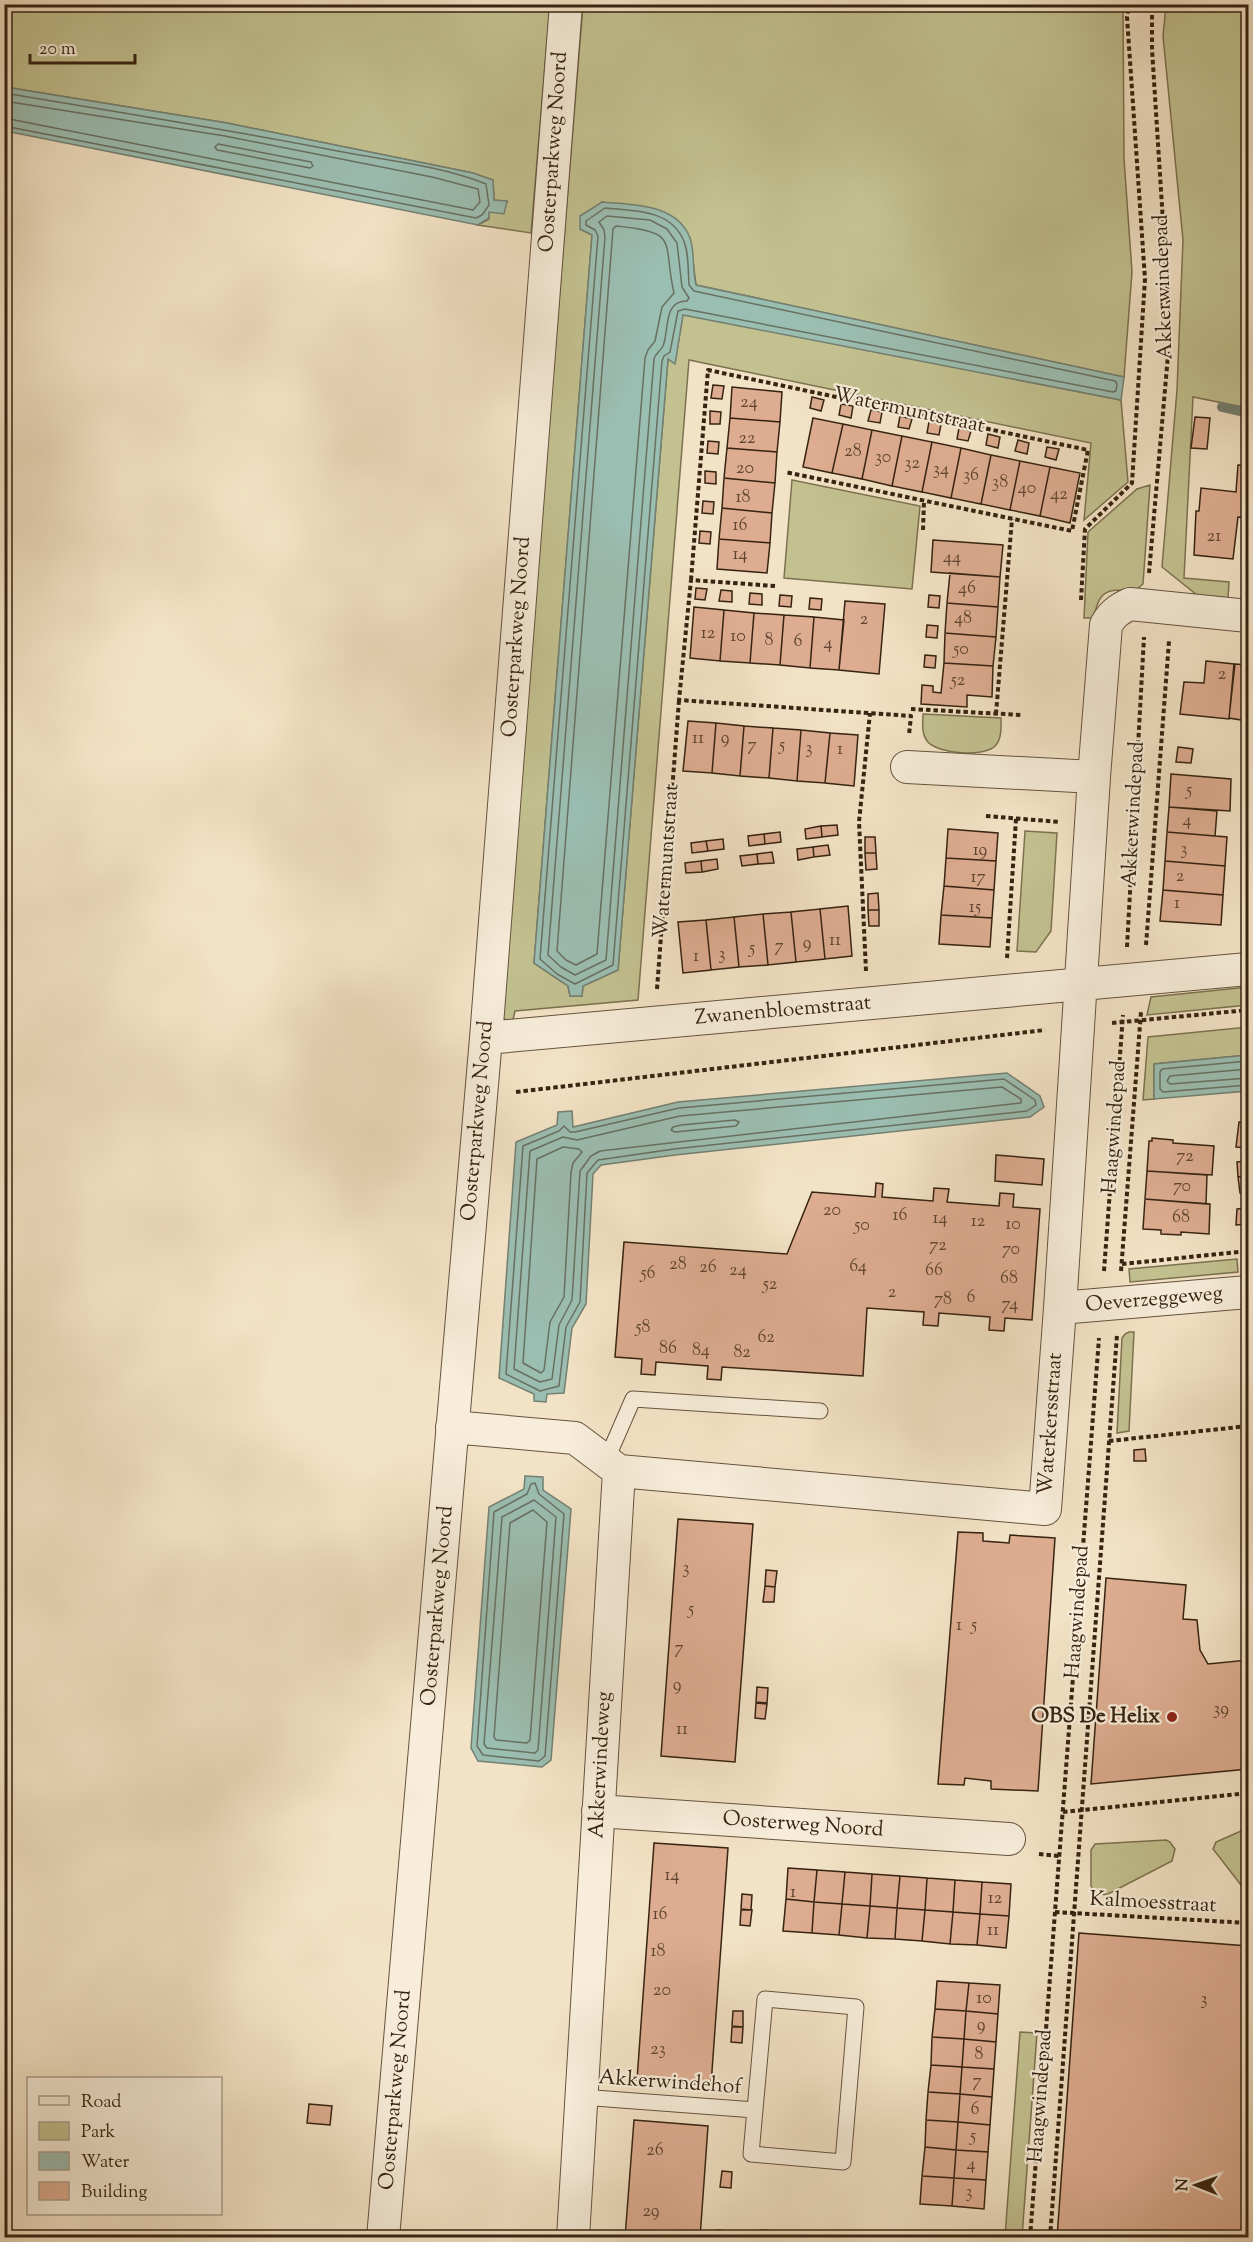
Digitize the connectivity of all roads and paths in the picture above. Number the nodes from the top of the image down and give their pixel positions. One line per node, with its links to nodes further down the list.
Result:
1 (566, 4): 34 (street, Oosterparkweg Noord)
2 (1129, 4): 8 (path)
3 (1152, 4): 12 (path, Akkerwindepad)
4 (785, 472): 5 (path)
5 (924, 501): 6 (path); 9 (path)
6 (1012, 519): 7 (path); 18 (path)
7 (1074, 526): 8 (path); 10 (path, Watermuntstraat)
8 (1085, 529): 13 (path)
9 (923, 530)
10 (691, 580): 11 (path); 15 (path, Watermuntstraat)
11 (775, 586)
12 (1159, 607): 14 (street); 21 (street, Akkerwindepad); 27 (path, Akkerwindepad); 27 (path)
13 (1080, 612)
14 (1248, 616)
15 (679, 700): 17 (path); 31 (path, Watermuntstraat)
16 (911, 709): 18 (path)
17 (870, 713): 20 (path); 26 (path)
18 (996, 714): 19 (path)
19 (1022, 715)
20 (907, 767): 21 (street)
21 (1082, 776): 23 (path); 28 (street)
22 (986, 816): 23 (path)
23 (1016, 819): 24 (path)
24 (1007, 962)
25 (1248, 969): 27 (street, Zwanenbloemstraat)
26 (866, 975)
27 (1134, 979): 28 (street, Zwanenbloemstraat); 30 (path); 32 (path, Akkerwindepad)
28 (1080, 984): 31 (street, Zwanenbloemstraat); 33 (street, Waterkersstraat)
29 (1248, 1010): 30 (path)
30 (1140, 1020): 32 (path); 37 (path)
31 (660, 1022): 34 (street, Zwanenbloemstraat)
32 (1122, 1022): 33 (path); 39 (path, Haagwindepad)
33 (1078, 1026): 35 (path); 40 (street, Waterkersstraat)
34 (486, 1038): 35 (street, Oosterparkweg Noord)
35 (481, 1096): 43 (street, Oosterparkweg Noord)
36 (1248, 1251): 37 (path)
37 (1122, 1264): 39 (path)
38 (1248, 1292): 39 (street, Oeverzeggeweg)
39 (1110, 1304): 40 (street, Oeverzeggeweg); 44 (path); 49 (path, Haagwindepad)
40 (1060, 1308): 45 (street, Waterkersstraat)
41 (820, 1411): 45 (lane)
42 (1248, 1426): 44 (path)
43 (452, 1427): 45 (street); 56 (street, Oosterparkweg Noord)
44 (1109, 1441): 47 (path)
45 (612, 1466): 48 (street, Akkerwindeweg)
46 (1248, 1793): 47 (path)
47 (1081, 1810): 49 (path); 52 (path)
48 (598, 1811): 50 (street, Oosterweg Noord); 54 (street, Akkerwindeweg)
49 (1063, 1812): 51 (path, Haagwindepad)
50 (1009, 1839)
51 (1055, 1912): 52 (path, Kalmoesstraat); 58 (path, Haagwindepad)
52 (1073, 1913): 53 (path, Kalmoesstraat); 59 (path)
53 (1248, 1923)
54 (581, 2097): 55 (lane, Akkerwindehof); 57 (street, Akkerwindeweg)
55 (755, 2110): 55 (lane, Akkerwindehof)
56 (383, 2238)
57 (573, 2238)
58 (1030, 2238)
59 (1050, 2238)

